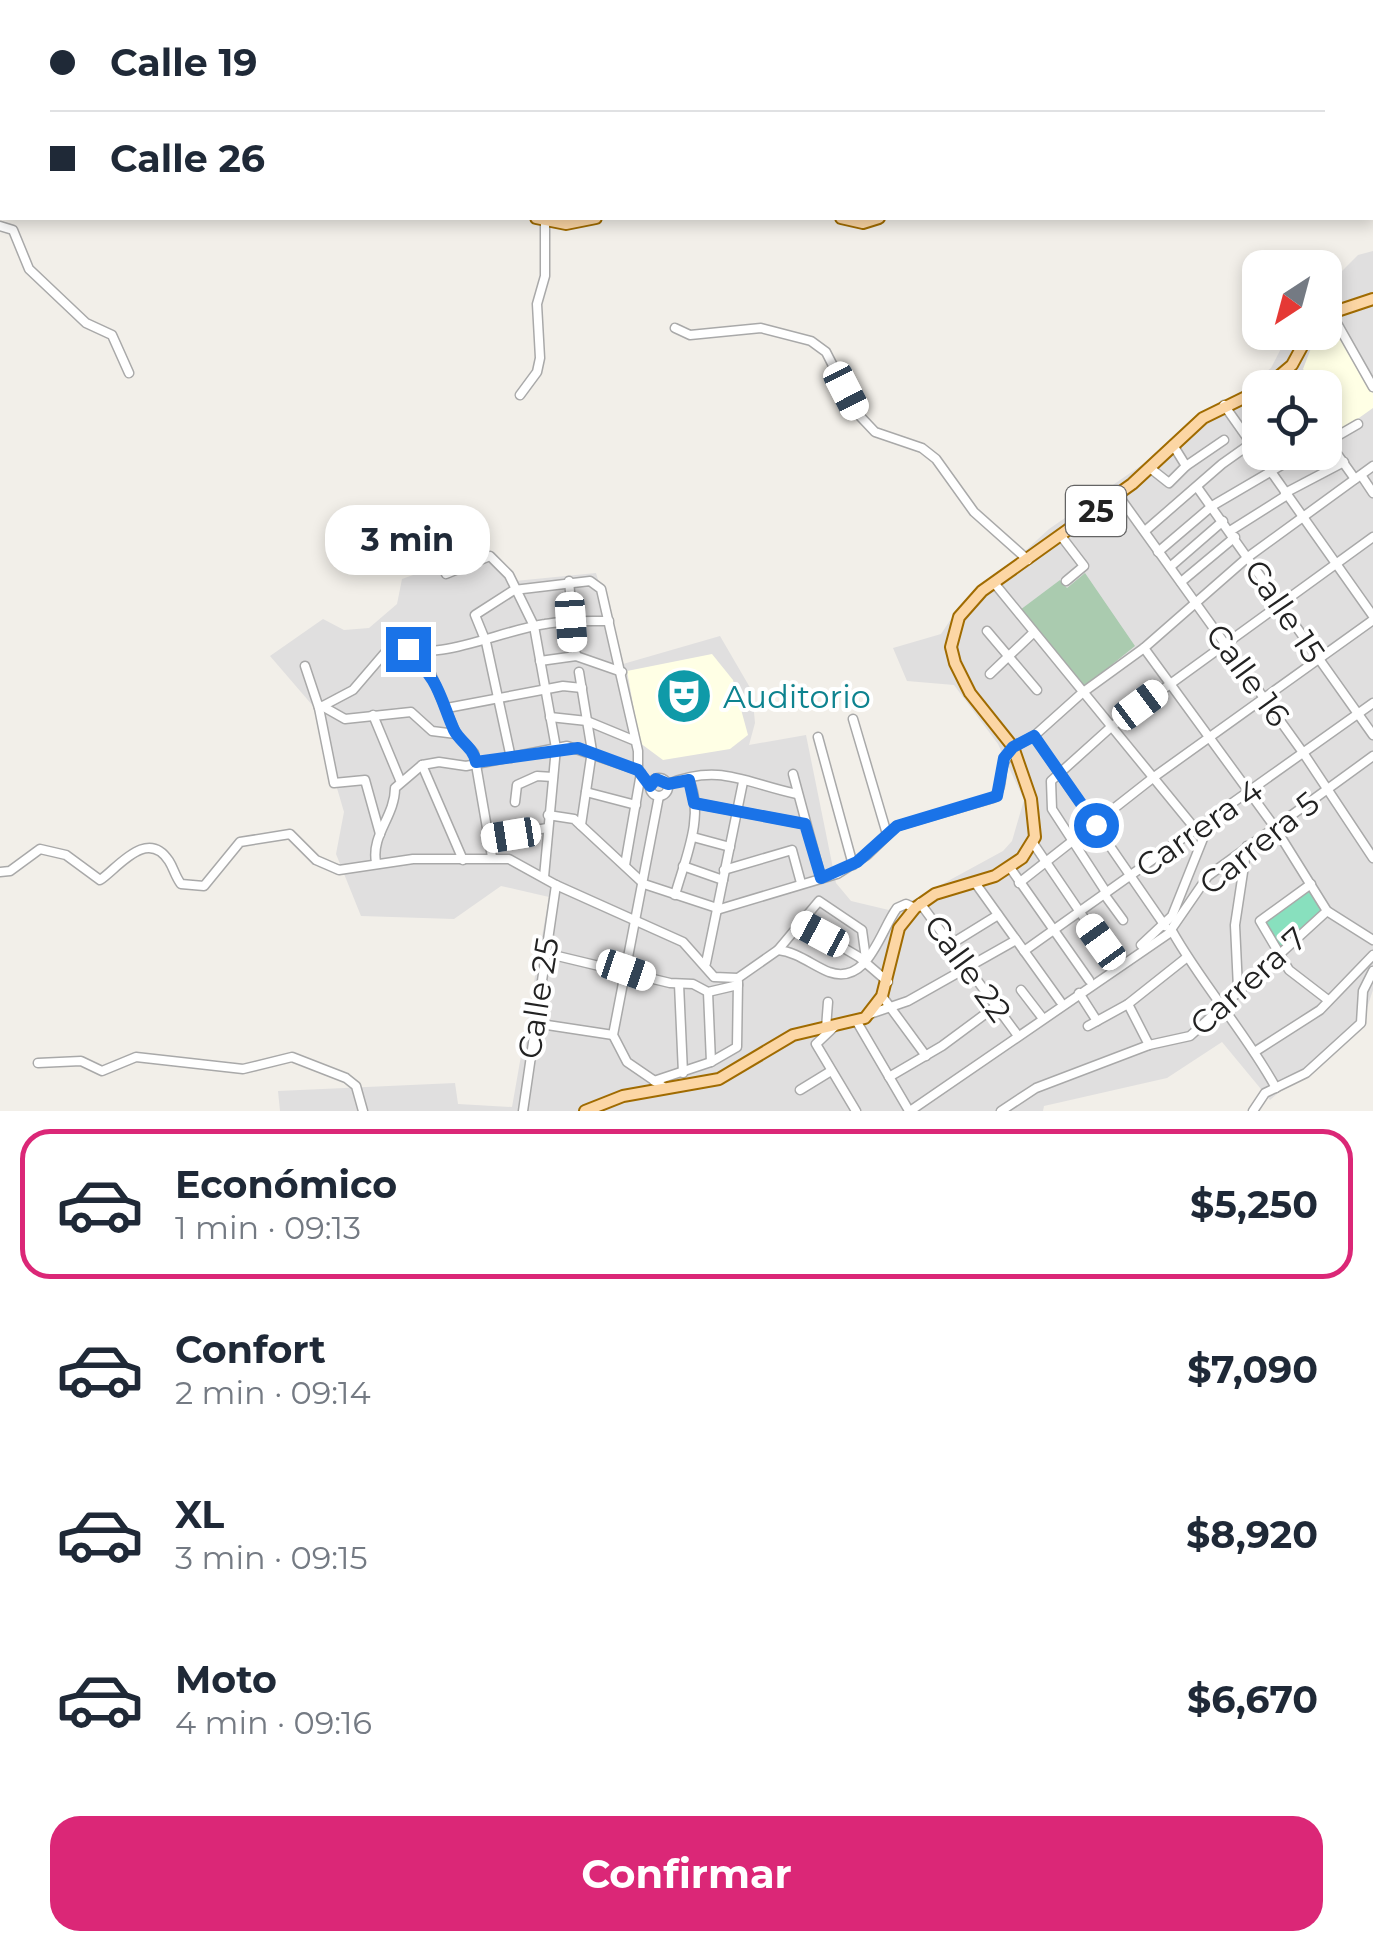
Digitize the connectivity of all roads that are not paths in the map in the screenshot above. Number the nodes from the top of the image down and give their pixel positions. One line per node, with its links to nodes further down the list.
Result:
1 (541, 220): 13 (street)
2 (546, 220): 3 (main road)
3 (586, 220)
4 (0, 226): 11 (street)
5 (1373, 299): 6 (main road)
6 (1342, 309)
7 (675, 328): 42 (street)
8 (1342, 336): 10 (street)
9 (1373, 360): 10 (street)
10 (1359, 365): 12 (street)
11 (129, 373)
12 (1373, 386)
13 (520, 395)
14 (1242, 397): 15 (main road, 25)
15 (1224, 405): 17 (street); 20 (main road, 25)
16 (1358, 424): 18 (street)
17 (1242, 432)
18 (1342, 432)
19 (1224, 440): 24 (street)
20 (1173, 445): 24 (street); 26 (main road, 25)
21 (1242, 449): 29 (street)
22 (1342, 460): 23 (street)
23 (1344, 462): 28 (street); 31 (street)
24 (1186, 466): 26 (street)
25 (1373, 466): 28 (street)
26 (1150, 468): 32 (main road, 25)
27 (1270, 470): 31 (street); 33 (street)
28 (1358, 477): 30 (street); 34 (street)
29 (1197, 487): 33 (street, Calle 15); 36 (street)
30 (1373, 493)
31 (1286, 494): 34 (street); 37 (street)
32 (1118, 495): 36 (street, Calle 16); 38 (main road, 25)
33 (1212, 506): 35 (street, Calle 15); 40 (street)
34 (1302, 518): 41 (street); 43 (street)
35 (1223, 521): 37 (street, Calle 15); 44 (street)
36 (1145, 531): 40 (street, Calle 16)
37 (1232, 534): 41 (street, Calle 15); 48 (street)
38 (1061, 536): 42 (main road, 25); 47 (street)
39 (1373, 537): 43 (street)
40 (1158, 552): 44 (street, Calle 16)
41 (1248, 556): 51 (street); 52 (street, Calle 15)
42 (1028, 560): 49 (main road, 25)
43 (1337, 564): 52 (street); 53 (street)
44 (1170, 567): 48 (street, Calle 16)
45 (446, 574): 50 (street)
46 (570, 581): 50 (street); 54 (street); 55 (street)
47 (1066, 582)
48 (1181, 582): 51 (street, Calle 16)
49 (995, 584): 58 (street); 94 (main road, 25)
50 (514, 590): 56 (street); 59 (street)
51 (1196, 602): 60 (street, Calle 16); 61 (street)
52 (1282, 604): 60 (street); 66 (street, Calle 15)
53 (1373, 618): 66 (street)
54 (609, 621): 55 (street); 69 (street)
55 (571, 622): 56 (street); 63 (street)
56 (534, 626): 59 (street); 65 (street)
57 (987, 632): 64 (street)
58 (1032, 634): 64 (street); 75 (street)
59 (486, 642): 62 (street); 76 (street)
60 (1224, 642): 71 (street); 77 (street, Calle 16)
61 (1144, 648): 71 (street); 75 (street)
62 (408, 649): 79 (street); 80 (street)
63 (576, 656): 65 (street); 69 (street)
64 (1008, 656): 70 (street); 73 (street)
65 (540, 661): 74 (street)
66 (1320, 662): 77 (street); 81 (street, Calle 15)
67 (306, 666): 79 (street)
68 (579, 672): 72 (street)
69 (622, 672): 91 (street)
70 (990, 674)
71 (1169, 683): 86 (street); 92 (street)
72 (582, 688): 74 (street); 85 (street)
73 (1037, 690)
74 (545, 691): 76 (street); 83 (street)
75 (1082, 693): 86 (street); 88 (street)
76 (497, 698): 80 (street); 98 (street)
77 (1265, 698): 92 (street); 96 (street, Calle 16)
78 (1373, 703): 81 (street, Carrera 4)
79 (321, 707): 82 (street); 129 (street)
80 (447, 708): 87 (street)
81 (1358, 714): 89 (street, Calle 15); 96 (street, Carrera 4)
82 (372, 715): 87 (street); 106 (street)
83 (550, 716): 85 (street); 93 (street)
84 (853, 720): 130 (street)
85 (587, 721): 91 (street); 95 (street)
86 (1111, 726): 102 (street); 105 (street)
87 (456, 734): 99 (street)
88 (1034, 736): 94 (street); 102 (street)
89 (1373, 736)
90 (818, 737): 143 (street)
91 (633, 740): 101 (street)
92 (1209, 741): 105 (street); 113 (street)
93 (556, 748): 95 (street); 98 (street); 104 (street)
94 (1013, 748): 130 (street); 136 (main road, 25)
95 (592, 752): 101 (street); 112 (street)
96 (1304, 754): 111 (street, Calle 16); 113 (street, Carrera 4)
97 (1373, 756): 111 (street, Carrera 5)
98 (511, 758): 99 (street)
99 (476, 762): 100 (street); 134 (street)
100 (422, 766): 106 (street); 141 (street)
101 (640, 772): 110 (street); 118 (street)
102 (1060, 772): 124 (street); 135 (street)
103 (792, 774): 114 (street)
104 (553, 776): 116 (street); 120 (street)
105 (1154, 778): 124 (street); 128 (street)
106 (400, 780): 129 (street)
107 (689, 780): 108 (street); 109 (street); 117 (street)
108 (743, 782): 114 (street); 119 (street)
109 (668, 784): 110 (street); 115 (street)
110 (650, 786): 115 (street)
111 (1327, 787): 125 (street, Carrera 5); 132 (street, Calle 16)
112 (586, 792): 118 (street); 123 (street)
113 (1249, 792): 121 (street, Carrera 4); 125 (street)
114 (797, 794): 122 (street)
115 (660, 796): 155 (street)
116 (514, 802)
117 (694, 803): 119 (street); 133 (street)
118 (636, 805): 145 (street)
119 (736, 811): 122 (street); 138 (street)
120 (548, 815): 123 (street); 126 (street)
121 (1210, 821): 128 (street, Carrera 4); 131 (street, Carrera 5)
122 (805, 824): 152 (street)
123 (581, 825): 145 (street)
124 (1096, 825): 135 (street); 151 (street)
125 (1274, 826): 137 (street, Carrera 5); 157 (street)
126 (547, 828): 134 (street); 150 (street)
127 (1373, 828): 132 (street)
128 (1196, 830): 131 (street); 151 (street, Carrera 4)
129 (380, 834): 142 (street)
130 (887, 834): 143 (street)
131 (1205, 836): 169 (street, Carrera 5)
132 (1362, 836): 140 (street, Calle 16)
133 (693, 837): 138 (street); 146 (street)
134 (491, 838): 139 (street)
135 (1075, 842): 144 (street); 159 (street)
136 (1033, 844): 144 (street); 147 (main road)
137 (1247, 846): 169 (street, Carrera 5); 190 (street)
138 (730, 847): 149 (street)
139 (492, 857): 141 (street); 150 (street)
140 (1373, 858)
141 (463, 860): 142 (street)
142 (376, 862): 148 (street)
143 (853, 864): 152 (street)
144 (1046, 864): 154 (street); 164 (street)
145 (625, 866): 155 (street)
146 (683, 866): 149 (street); 160 (street)
147 (1011, 868): 154 (street); 156 (main road)
148 (0, 872)
149 (724, 875): 153 (street); 162 (street)
150 (544, 877): 158 (street)
151 (1131, 877): 159 (street, Carrera 4); 169 (street)
152 (821, 878): 153 (street)
153 (801, 883): 162 (street)
154 (1019, 883): 170 (street)
155 (644, 884): 160 (street); 166 (street)
156 (976, 884): 161 (main road); 165 (street)
157 (1311, 884): 163 (street); 177 (street)
158 (556, 886): 166 (street); 178 (street, Calle 25)
159 (1105, 893): 164 (street, Carrera 4); 167 (street)
160 (676, 895): 162 (street)
161 (918, 905): 174 (street, Calle 22); 181 (street); 188 (main road)
162 (720, 909): 182 (street)
163 (1327, 911): 172 (street); 177 (street, Carrera 7)
164 (1079, 912): 170 (street, Carrera 4); 173 (street)
165 (998, 915): 171 (street); 174 (street)
166 (638, 920): 182 (street); 184 (street)
167 (1123, 920)
168 (800, 923): 175 (street); 181 (street); 181 (street)
169 (1168, 928): 180 (street); 186 (street, Carrera 5); 193 (street, Carrera 5)
170 (1051, 932): 176 (street, Carrera 4); 186 (street)
171 (1016, 940): 176 (street); 183 (street)
172 (1373, 940)
173 (1101, 942)
174 (951, 944): 183 (street, Calle 22)
175 (778, 950): 181 (street); 187 (street)
176 (1024, 951): 196 (street)
177 (1278, 952): 190 (street, Carrera 7); 194 (street)
178 (545, 953): 184 (street); 203 (street, Calle 25)
179 (1373, 955): 194 (street)
180 (1186, 958): 198 (street); 200 (street)
181 (866, 962): 188 (street)
182 (706, 964): 187 (street)
183 (968, 967): 195 (street); 199 (street, Calle 22)
184 (626, 970): 189 (street); 206 (street)
185 (1373, 971): 216 (street)
186 (1089, 980): 196 (street, Carrera 5)
187 (738, 982): 192 (street); 210 (street)
188 (888, 982): 195 (main road)
189 (679, 984): 192 (street); 213 (street)
190 (1238, 988): 200 (street, Carrera 7)
191 (1021, 990): 201 (street)
192 (708, 992): 210 (street)
193 (1080, 992): 198 (street); 219 (street, Carrera 5)
194 (1328, 1000): 208 (street)
195 (886, 1001): 202 (main road); 209 (street)
196 (1060, 1001): 201 (street, Carrera 5)
197 (828, 1002): 204 (street)
198 (1128, 1004): 207 (street)
199 (996, 1006): 205 (street, Calle 22); 209 (street)
200 (1222, 1008): 207 (street, Carrera 7); 208 (street)
201 (1042, 1016): 205 (street, Carrera 5)
202 (857, 1022): 204 (main road); 214 (street)
203 (534, 1023): 206 (street); 221 (street, Calle 25)
204 (831, 1027): 212 (street); 217 (main road)
205 (1016, 1033): 219 (street, Carrera 5)
206 (612, 1036): 215 (street)
207 (1148, 1045): 224 (street, Carrera 7)
208 (1256, 1051): 216 (street)
209 (926, 1056): 214 (street)
210 (711, 1062): 213 (street)
211 (38, 1064): 220 (street)
212 (832, 1071): 218 (street); 223 (street)
213 (682, 1073): 215 (street)
214 (889, 1077): 219 (street)
215 (651, 1082): 217 (street)
216 (1276, 1088): 225 (street)
217 (668, 1089): 222 (main road)
218 (800, 1090)
219 (907, 1110)
220 (363, 1111)
221 (523, 1111)
222 (584, 1111)
223 (856, 1111)
224 (1001, 1111)
225 (1252, 1111)

